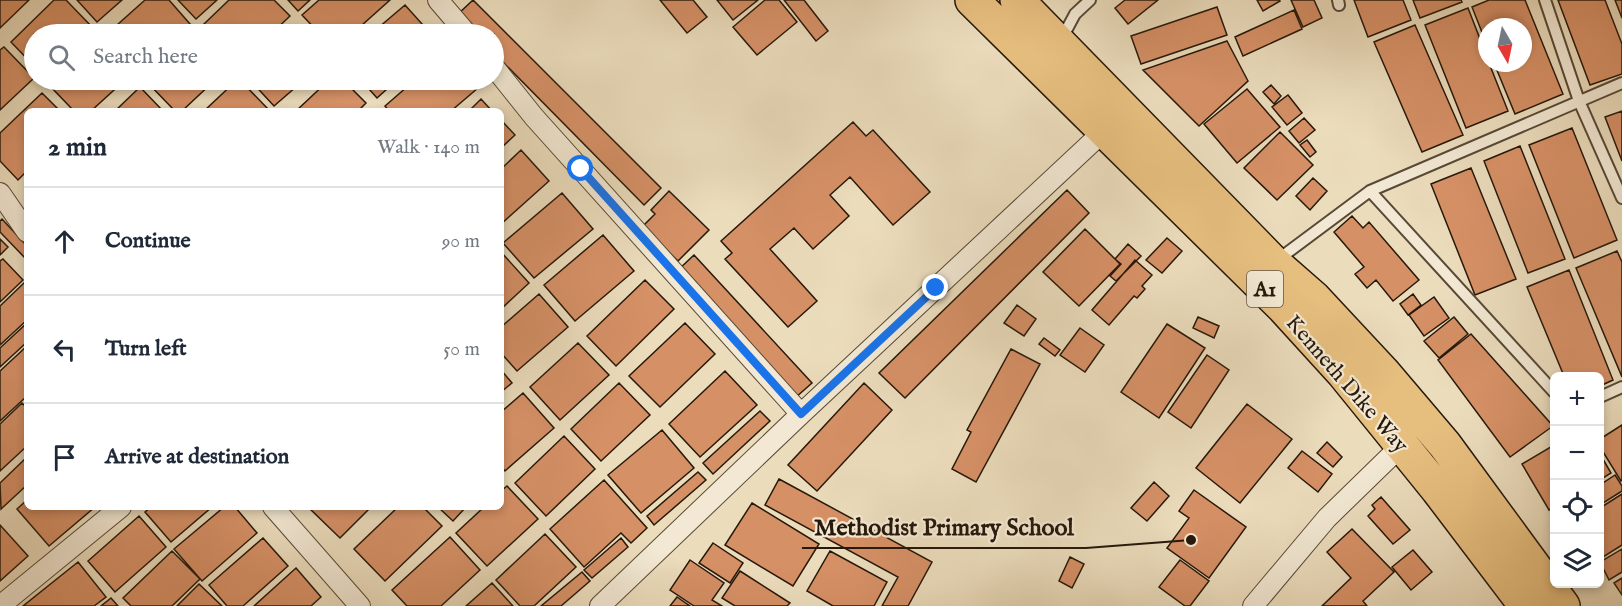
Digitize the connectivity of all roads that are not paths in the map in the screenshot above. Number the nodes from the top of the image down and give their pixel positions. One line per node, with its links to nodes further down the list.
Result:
1 (438, 0): 6 (street)
2 (972, 0): 11 (highway, Kenneth Dike Way / A1)
3 (1017, 0): 7 (highway, Kenneth Dike Way / A1)
4 (1090, 0): 7 (lane)
5 (1545, 0): 10 (lane)
6 (458, 24)
7 (1060, 42): 16 (highway, Kenneth Dike Way / A1)
8 (504, 80): 20 (street)
9 (1622, 83): 10 (lane)
10 (1579, 101): 12 (lane); 14 (lane)
11 (1104, 131): 20 (street); 21 (highway, Kenneth Dike Way / A1)
12 (1370, 191): 16 (lane); 18 (lane)
13 (0, 193): 15 (street)
14 (1622, 198)
15 (24, 228)
16 (1274, 263): 29 (highway, Kenneth Dike Way / A1)
17 (1622, 387): 19 (lane)
18 (1550, 388)
19 (1604, 395)
20 (801, 414): 26 (street)
21 (1402, 445): 27 (street); 28 (highway, Kenneth Dike Way / A1)
22 (117, 510): 24 (street)
23 (276, 510): 25 (street)
24 (0, 606)
25 (360, 606)
26 (600, 606)
27 (1253, 606)
28 (1526, 606)
29 (1563, 606)

